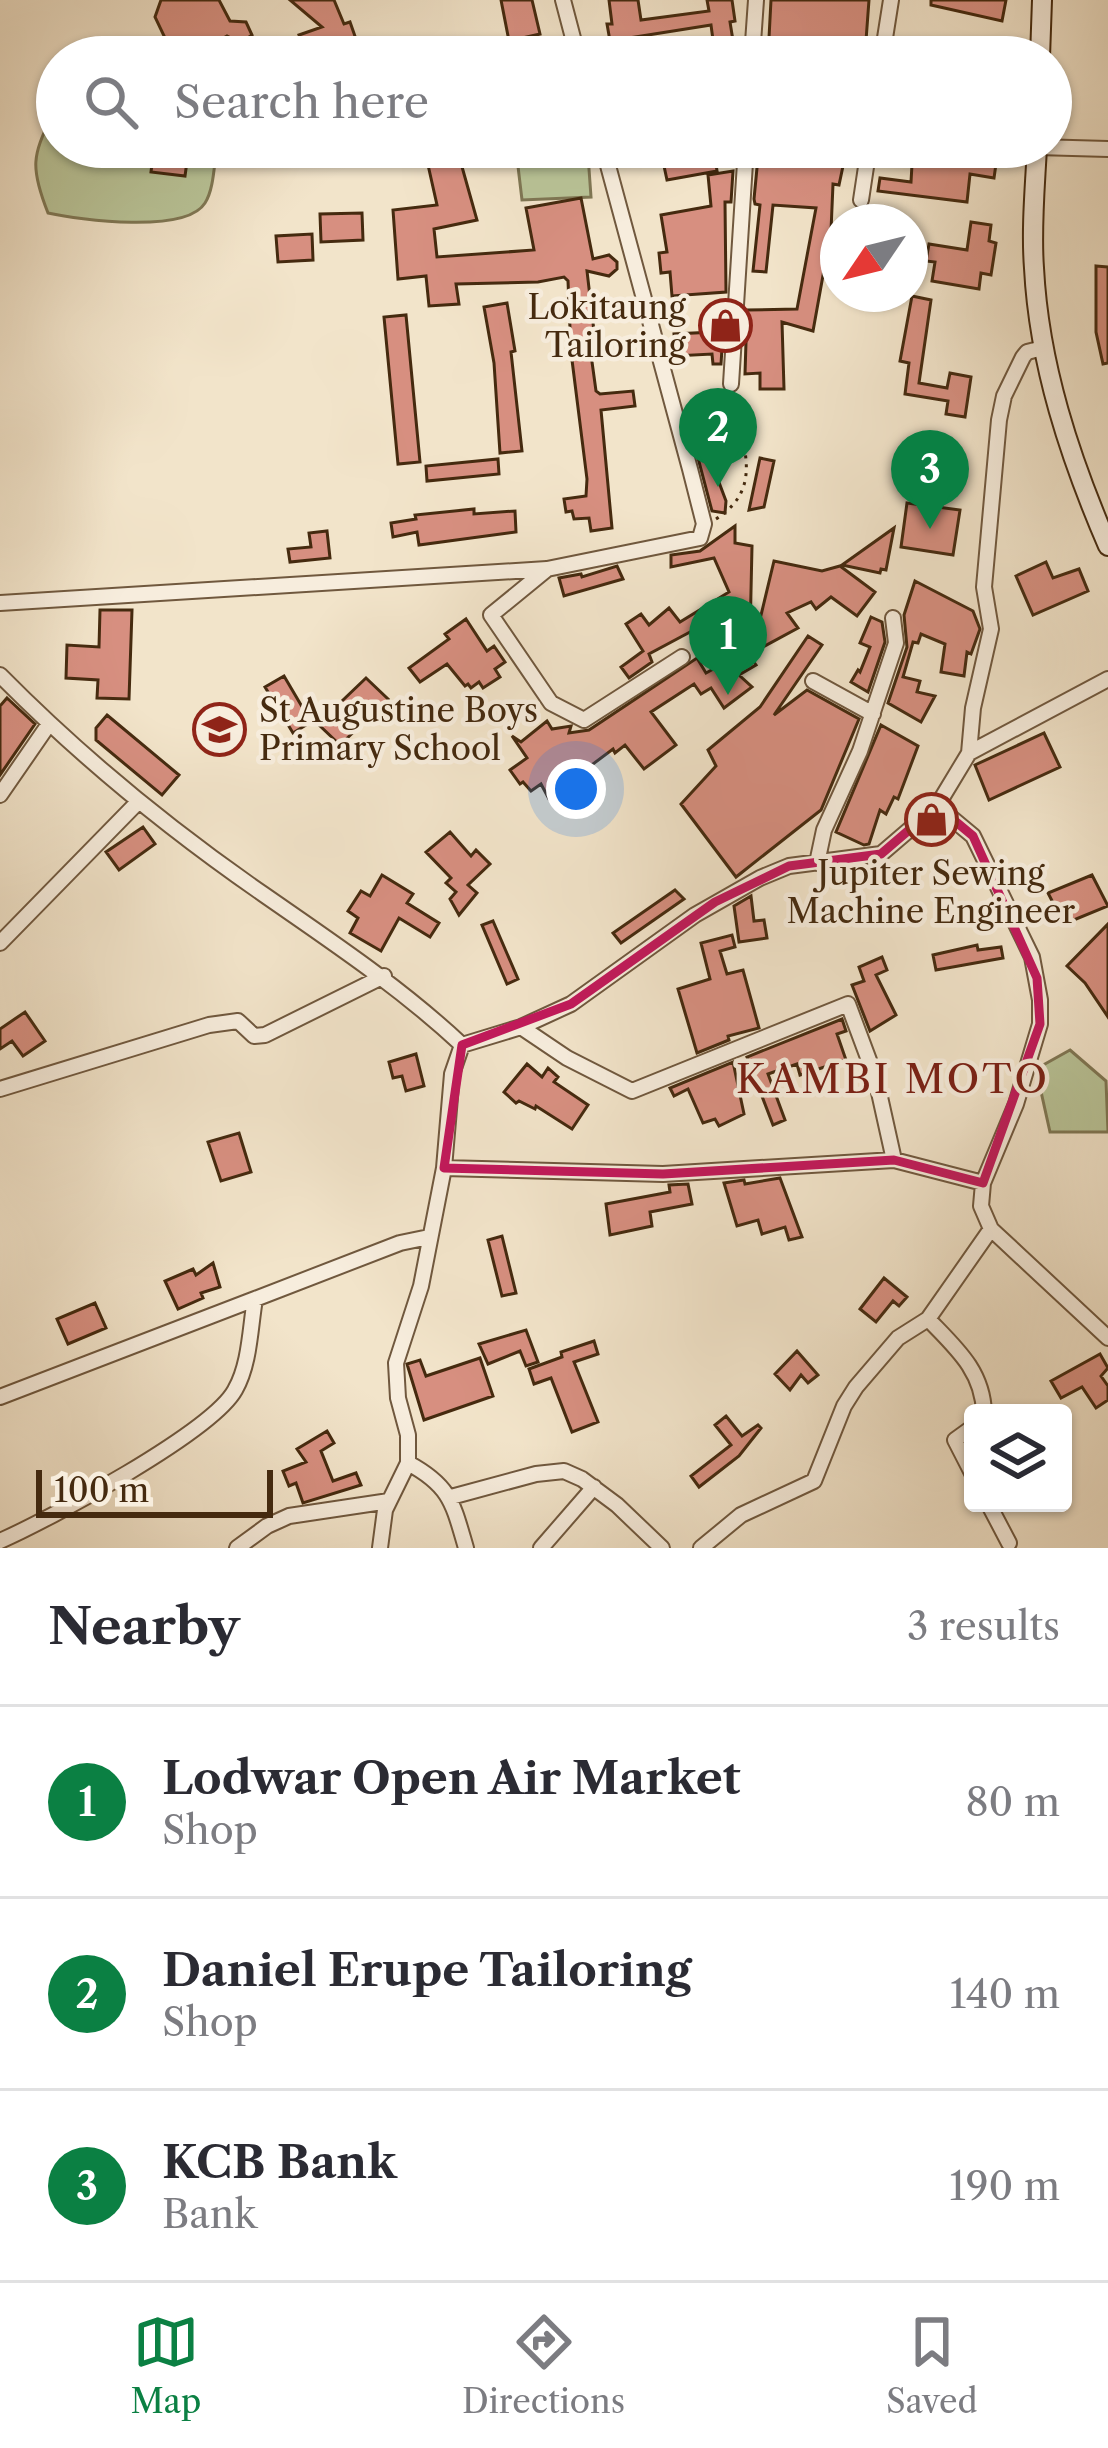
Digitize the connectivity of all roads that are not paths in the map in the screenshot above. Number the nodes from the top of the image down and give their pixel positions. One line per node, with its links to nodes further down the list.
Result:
1 (563, 0): 5 (street)
2 (756, 0): 6 (street)
3 (891, 0): 7 (street)
4 (1042, 0): 8 (main road)
5 (572, 36)
6 (753, 36)
7 (886, 36)
8 (1041, 36)
9 (1072, 148): 10 (street)
10 (1108, 149)
11 (609, 168): 19 (street)
12 (745, 168): 17 (street)
13 (866, 168): 15 (street)
14 (1036, 168): 16 (main road)
15 (861, 200)
16 (1043, 348): 18 (main road); 28 (street)
17 (730, 384)
18 (1108, 546)
19 (547, 569): 20 (street); 22 (street)
20 (0, 603)
21 (893, 617): 26 (street)
22 (682, 657)
23 (0, 675): 27 (street)
24 (1108, 679): 28 (street)
25 (813, 682): 26 (street)
26 (873, 714): 32 (street)
27 (49, 724): 29 (street); 30 (street)
28 (969, 753): 31 (street)
29 (0, 795)
30 (139, 802): 33 (street); 34 (street)
31 (937, 806): 32 (street); 40 (street)
32 (818, 863): 35 (street)
33 (0, 943)
34 (384, 976): 36 (street); 37 (street)
35 (521, 1027): 36 (street); 38 (street)
36 (462, 1045): 39 (street)
37 (0, 1089)
38 (894, 1160): 39 (street); 40 (street)
39 (444, 1168): 42 (street)
40 (982, 1184): 41 (street)
41 (991, 1228): 44 (street); 45 (street)
42 (429, 1237): 43 (street); 50 (street)
43 (255, 1299): 46 (street); 55 (street)
44 (928, 1319): 47 (street); 62 (street)
45 (1108, 1338)
46 (0, 1397)
47 (983, 1404)
48 (964, 1433): 49 (street)
49 (964, 1457)
50 (408, 1463): 52 (street); 53 (street)
51 (594, 1487): 52 (street); 60 (street); 61 (street)
52 (452, 1497): 59 (street)
53 (389, 1501): 57 (street); 58 (street)
54 (993, 1512): 56 (street)
55 (0, 1541)
56 (1009, 1543)
57 (237, 1548)
58 (380, 1548)
59 (466, 1548)
60 (541, 1548)
61 (662, 1548)
62 (701, 1548)

